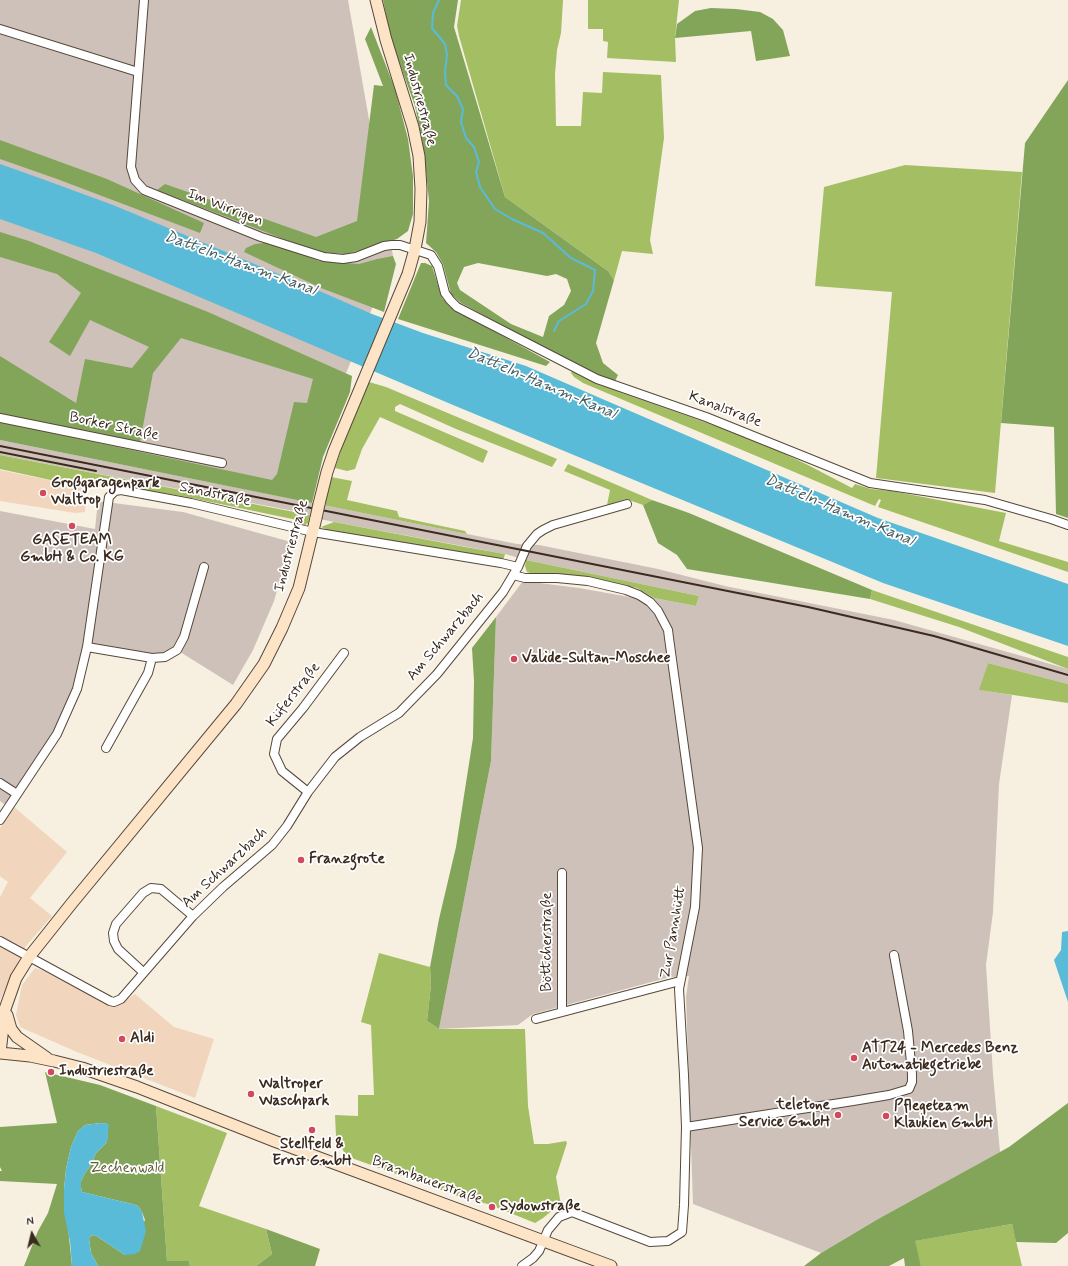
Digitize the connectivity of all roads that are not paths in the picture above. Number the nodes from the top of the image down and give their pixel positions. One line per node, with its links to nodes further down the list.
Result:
1 (144, 0): 4 (street, Im Wirrigen)
2 (376, 0): 5 (main road, Industriestraße)
3 (0, 29): 4 (street)
4 (138, 72): 5 (street, Im Wirrigen)
5 (415, 249): 9 (street, Kanalstraße); 10 (main road, Industriestraße, bridge)
6 (0, 418): 7 (street, Borker Straße)
7 (222, 463)
8 (627, 504): 12 (street, Am Schwarzbach)
9 (1068, 525)
10 (313, 532): 12 (street, Sandstraße); 14 (street, Sandstraße); 26 (main road, Industriestraße)
11 (204, 567): 16 (street)
12 (518, 567): 13 (street, Am Schwarzbach)
13 (513, 575): 19 (street, Am Schwarzbach); 28 (street, Zur Pannhütt)
14 (86, 647): 16 (street); 20 (street, Sandstraße)
15 (344, 653): 19 (street, Küferstraße)
16 (152, 658): 17 (street)
17 (106, 748)
18 (0, 782): 20 (street)
19 (308, 792): 23 (street, Am Schwarzbach)
20 (17, 794): 21 (street, Sandstraße)
21 (0, 820)
22 (562, 873): 30 (street, Böttcherstraße)
23 (193, 916): 27 (street, Am Schwarzbach); 27 (street)
24 (0, 941): 26 (street)
25 (894, 955): 34 (street)
26 (29, 957): 27 (street, Am Schwarzbach); 29 (main road, Industriestraße)
27 (143, 972)
28 (680, 980): 30 (street, Böttcherstraße); 34 (street, Zur Pannhütt)
29 (5, 1009): 32 (main road, Industriestraße); 33 (main road, Brambauerstraße)
30 (562, 1011): 31 (street, Böttcherstraße)
31 (536, 1019)
32 (0, 1053): 33 (main road, Brambauerstraße)
33 (51, 1060): 35 (main road, Brambauerstraße)
34 (686, 1127): 35 (street, Zur Pannhütt)
35 (543, 1240): 36 (street); 37 (main road, Brambauerstraße)
36 (522, 1266)
37 (611, 1266)

